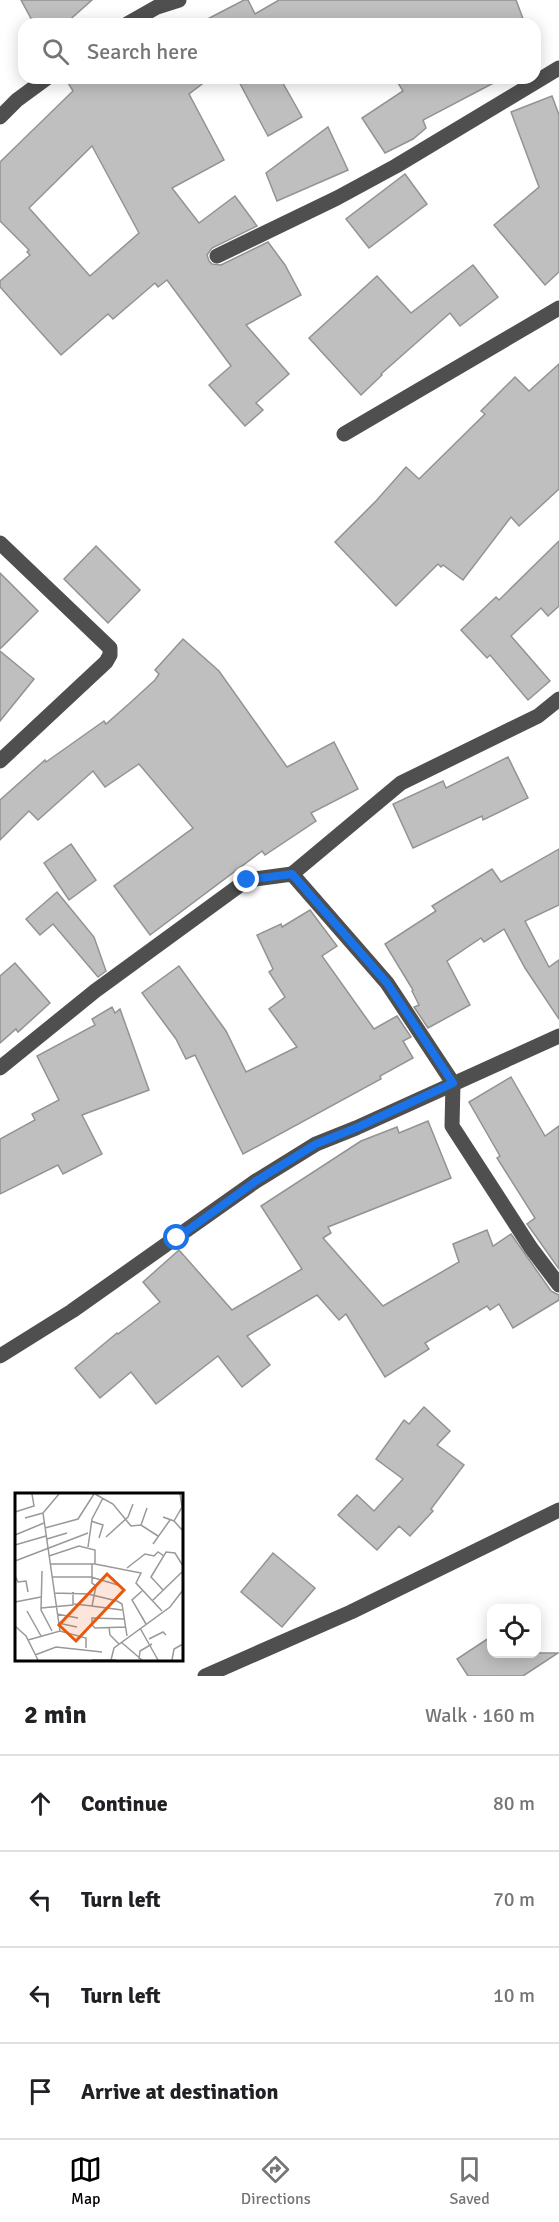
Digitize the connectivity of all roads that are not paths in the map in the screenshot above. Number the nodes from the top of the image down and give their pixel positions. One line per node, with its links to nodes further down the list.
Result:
1 (179, 0): 2 (street)
2 (138, 18)
3 (559, 68): 4 (street)
4 (541, 79)
5 (38, 84): 7 (street)
6 (532, 84): 8 (street)
7 (0, 117)
8 (218, 256)
9 (559, 308): 10 (street)
10 (344, 434)
11 (0, 543): 13 (street)
12 (559, 699): 14 (street)
13 (0, 761)
14 (292, 874): 16 (street); 17 (street)
15 (559, 1036): 17 (street)
16 (0, 1068)
17 (453, 1083): 18 (street); 19 (street)
18 (559, 1285)
19 (0, 1356)
20 (559, 1510): 21 (street)
21 (205, 1676)

